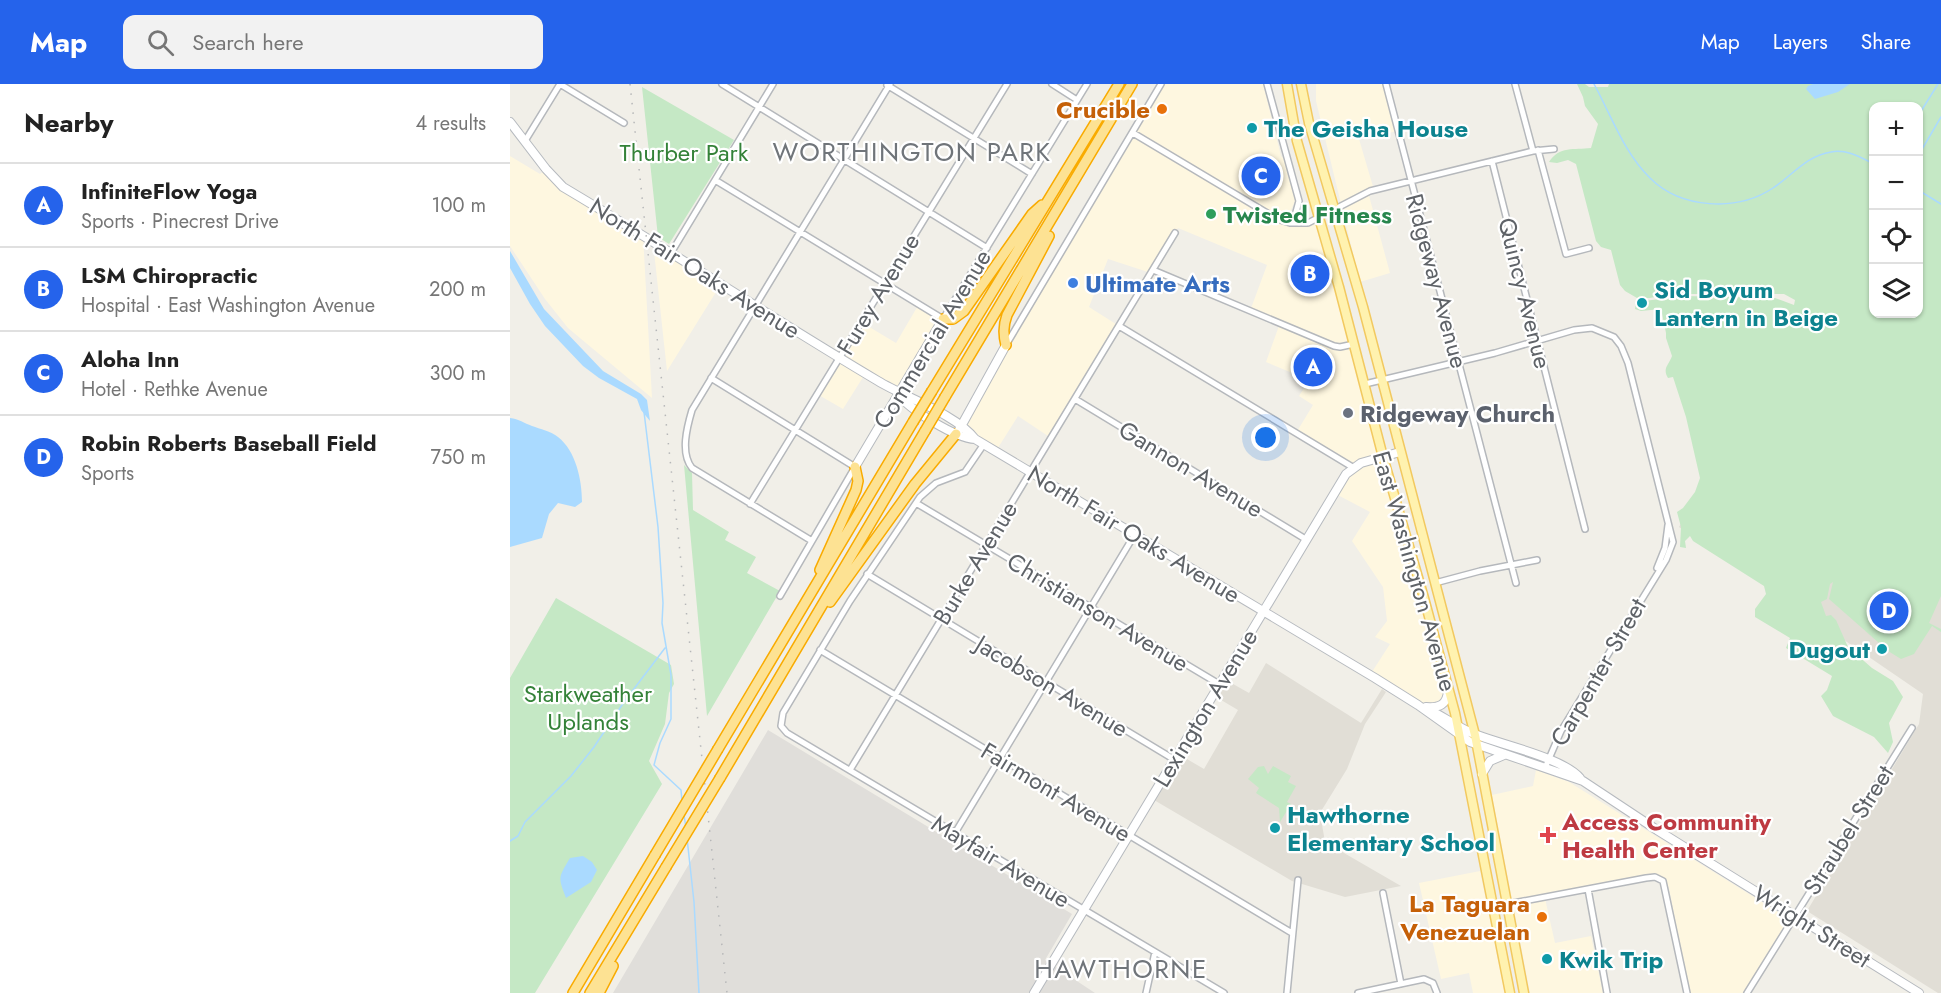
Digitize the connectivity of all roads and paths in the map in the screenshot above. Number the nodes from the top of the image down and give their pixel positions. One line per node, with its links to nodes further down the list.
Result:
1 (560, 84): 19 (street); 23 (street)
2 (723, 84): 17 (street)
3 (773, 84): 17 (street)
4 (1007, 84): 22 (street, Furey Avenue)
5 (1052, 84): 16 (street)
6 (1087, 84): 16 (street, Commercial Avenue)
7 (1119, 84): 31 (highway)
8 (1132, 84): 20 (highway)
9 (1161, 84): 21 (street)
10 (1268, 84): 35 (street)
11 (1287, 84): 34 (main road, East Washington Avenue)
12 (1301, 84): 32 (main road, East Washington Avenue)
13 (1386, 84): 30 (street, Ridgeway Avenue)
14 (1515, 84): 25 (street)
15 (888, 85): 22 (street); 26 (street)
16 (1077, 100): 28 (street, Commercial Avenue)
17 (759, 107): 26 (street); 29 (street)
18 (510, 122): 23 (street, North Fair Oaks Avenue)
19 (624, 123)
20 (1107, 125): 48 (highway); 82 (highway, bridge)
21 (1133, 133): 35 (street); 48 (street)
22 (974, 138): 28 (street); 33 (street, Furey Avenue)
23 (525, 141): 40 (street, North Fair Oaks Avenue)
24 (1554, 149): 25 (street)
25 (1536, 151): 27 (street); 39 (street)
26 (844, 160): 33 (street); 36 (street)
27 (1492, 161): 30 (street); 46 (street, Quincy Avenue)
28 (1032, 174): 38 (street, Commercial Avenue)
29 (715, 180): 36 (street); 40 (street)
30 (1411, 180): 32 (street); 50 (street, Ridgeway Avenue)
31 (1048, 200): 44 (highway); 79 (highway, bridge)
32 (1335, 209): 34 (street); 52 (main road, East Washington Avenue)
33 (928, 212): 38 (street); 42 (street, Furey Avenue)
34 (1319, 218): 35 (street); 47 (main road, East Washington Avenue)
35 (1293, 224)
36 (801, 232): 42 (street); 43 (street)
37 (1175, 233): 41 (street, Burke Avenue)
38 (987, 248): 44 (street, Commercial Avenue)
39 (1589, 248)
40 (671, 253): 43 (street, North Fair Oaks Avenue)
41 (1153, 270): 45 (street, Burke Avenue); 47 (street)
42 (885, 284): 44 (street); 49 (street, Furey Avenue)
43 (756, 306): 49 (street, North Fair Oaks Avenue); 51 (street)
44 (943, 319): 54 (street, Commercial Avenue)
45 (1119, 326): 55 (street, Burke Avenue); 62 (street)
46 (1538, 340): 50 (street, Carpenter Street); 66 (street, Quincy Avenue); 96 (street, Carpenter Street)
47 (1354, 344): 53 (main road, East Washington Avenue)
48 (1006, 345): 57 (street)
49 (839, 358): 54 (street, North Fair Oaks Avenue); 56 (street, Furey Avenue)
50 (1458, 360): 52 (street, Carpenter Street); 72 (street, Ridgeway Avenue)
51 (711, 378): 56 (street); 65 (street)
52 (1382, 380): 53 (street, Carpenter Street); 59 (main road, East Washington Avenue)
53 (1365, 384): 60 (main road, East Washington Avenue)
54 (898, 394): 57 (street, North Fair Oaks Avenue); 61 (street, Commercial Avenue)
55 (1075, 399): 63 (street, Burke Avenue); 68 (street, Gannon Avenue)
56 (795, 430): 61 (street); 65 (street, Furey Avenue)
57 (959, 430): 58 (street, North Fair Oaks Avenue); 82 (highway)
58 (984, 444): 63 (street, North Fair Oaks Avenue); 64 (street)
59 (1400, 452): 60 (street); 74 (main road, East Washington Avenue)
60 (1383, 457): 62 (street); 85 (main road, East Washington Avenue)
61 (855, 467): 69 (street, Commercial Avenue); 79 (highway)
62 (1354, 468): 68 (street, Lexington Avenue)
63 (1030, 472): 67 (street, North Fair Oaks Avenue); 70 (street, Burke Avenue)
64 (916, 503): 70 (street, Christianson Avenue); 73 (street)
65 (750, 504): 69 (street)
66 (1585, 529)
67 (1135, 534): 77 (street); 78 (street, North Fair Oaks Avenue)
68 (1307, 540): 78 (street, Lexington Avenue)
69 (812, 541): 76 (street, Commercial Avenue)
70 (986, 545): 77 (street, Christianson Avenue); 80 (street, Burke Avenue)
71 (1537, 560): 72 (street)
72 (1512, 565): 74 (street); 75 (street, Ridgeway Avenue)
73 (867, 574): 80 (street, Jacobson Avenue); 81 (street)
74 (1435, 583): 90 (main road, East Washington Avenue)
75 (1516, 583)
76 (780, 596)
77 (1091, 608): 83 (street); 84 (street, Christianson Avenue)
78 (1263, 612): 84 (street, Lexington Avenue); 87 (street, North Fair Oaks Avenue)
79 (800, 613): 101 (highway, bridge)
80 (941, 619): 83 (street, Jacobson Avenue); 86 (street, Burke Avenue)
81 (820, 650): 86 (street, Fairmont Avenue); 97 (street, Mayfair Avenue)
82 (794, 652): 109 (highway, bridge)
83 (1046, 682): 94 (street); 95 (street, Jacobson Avenue)
84 (1219, 684): 95 (street, Lexington Avenue)
85 (1448, 689): 87 (street); 88 (main road, East Washington Avenue)
86 (895, 695): 94 (street, Fairmont Avenue); 97 (street, Burke Avenue)
87 (1421, 705): 88 (street, North Fair Oaks Avenue); 91 (street, North Fair Oaks Avenue)
88 (1457, 725): 90 (street, North Fair Oaks Avenue); 91 (main road, East Washington Avenue)
89 (1912, 728): 108 (street, Straubel Street)
90 (1475, 735): 92 (main road, East Washington Avenue); 96 (street, Wright Street)
91 (1459, 736): 92 (street, North Fair Oaks Avenue); 106 (main road, East Washington Avenue)
92 (1477, 745): 93 (street, Wright Street); 98 (main road, East Washington Avenue)
93 (1504, 755): 96 (street, Wright Street); 98 (street)
94 (1000, 758): 99 (street); 100 (street, Fairmont Avenue)
95 (1175, 760): 100 (street, Lexington Avenue)
96 (1546, 764): 108 (street, Wright Street)
97 (850, 770): 99 (street, Mayfair Avenue)
98 (1482, 774): 105 (main road, East Washington Avenue)
99 (955, 833): 107 (street, Mayfair Avenue)
100 (1128, 835): 107 (street, Lexington Avenue); 110 (street, Fairmont Avenue)
101 (642, 876): 114 (highway); 115 (highway)
102 (1298, 880): 110 (street)
103 (1588, 889): 105 (street); 126 (street); 127 (street)
104 (1383, 893): 112 (street)
105 (1506, 905): 106 (street); 125 (main road, East Washington Avenue)
106 (1492, 907): 124 (main road, East Washington Avenue)
107 (1083, 910): 111 (street, Mayfair Avenue); 118 (street, Lexington Avenue)
108 (1796, 916): 128 (street, Straubel Street); 129 (street, Wright Street)
109 (630, 927): 116 (highway); 117 (highway)
110 (1292, 933): 121 (street)
111 (1155, 952): 119 (street); 120 (street, Mayfair Avenue)
112 (1401, 984): 113 (street); 123 (street)
113 (1371, 992): 122 (street)
114 (566, 993)
115 (573, 993)
116 (590, 993)
117 (598, 993)
118 (1034, 993)
119 (1146, 993)
120 (1224, 993)
121 (1287, 993)
122 (1358, 993)
123 (1437, 993)
124 (1510, 993)
125 (1524, 993)
126 (1607, 993)
127 (1687, 993)
128 (1746, 993)
129 (1919, 993)

